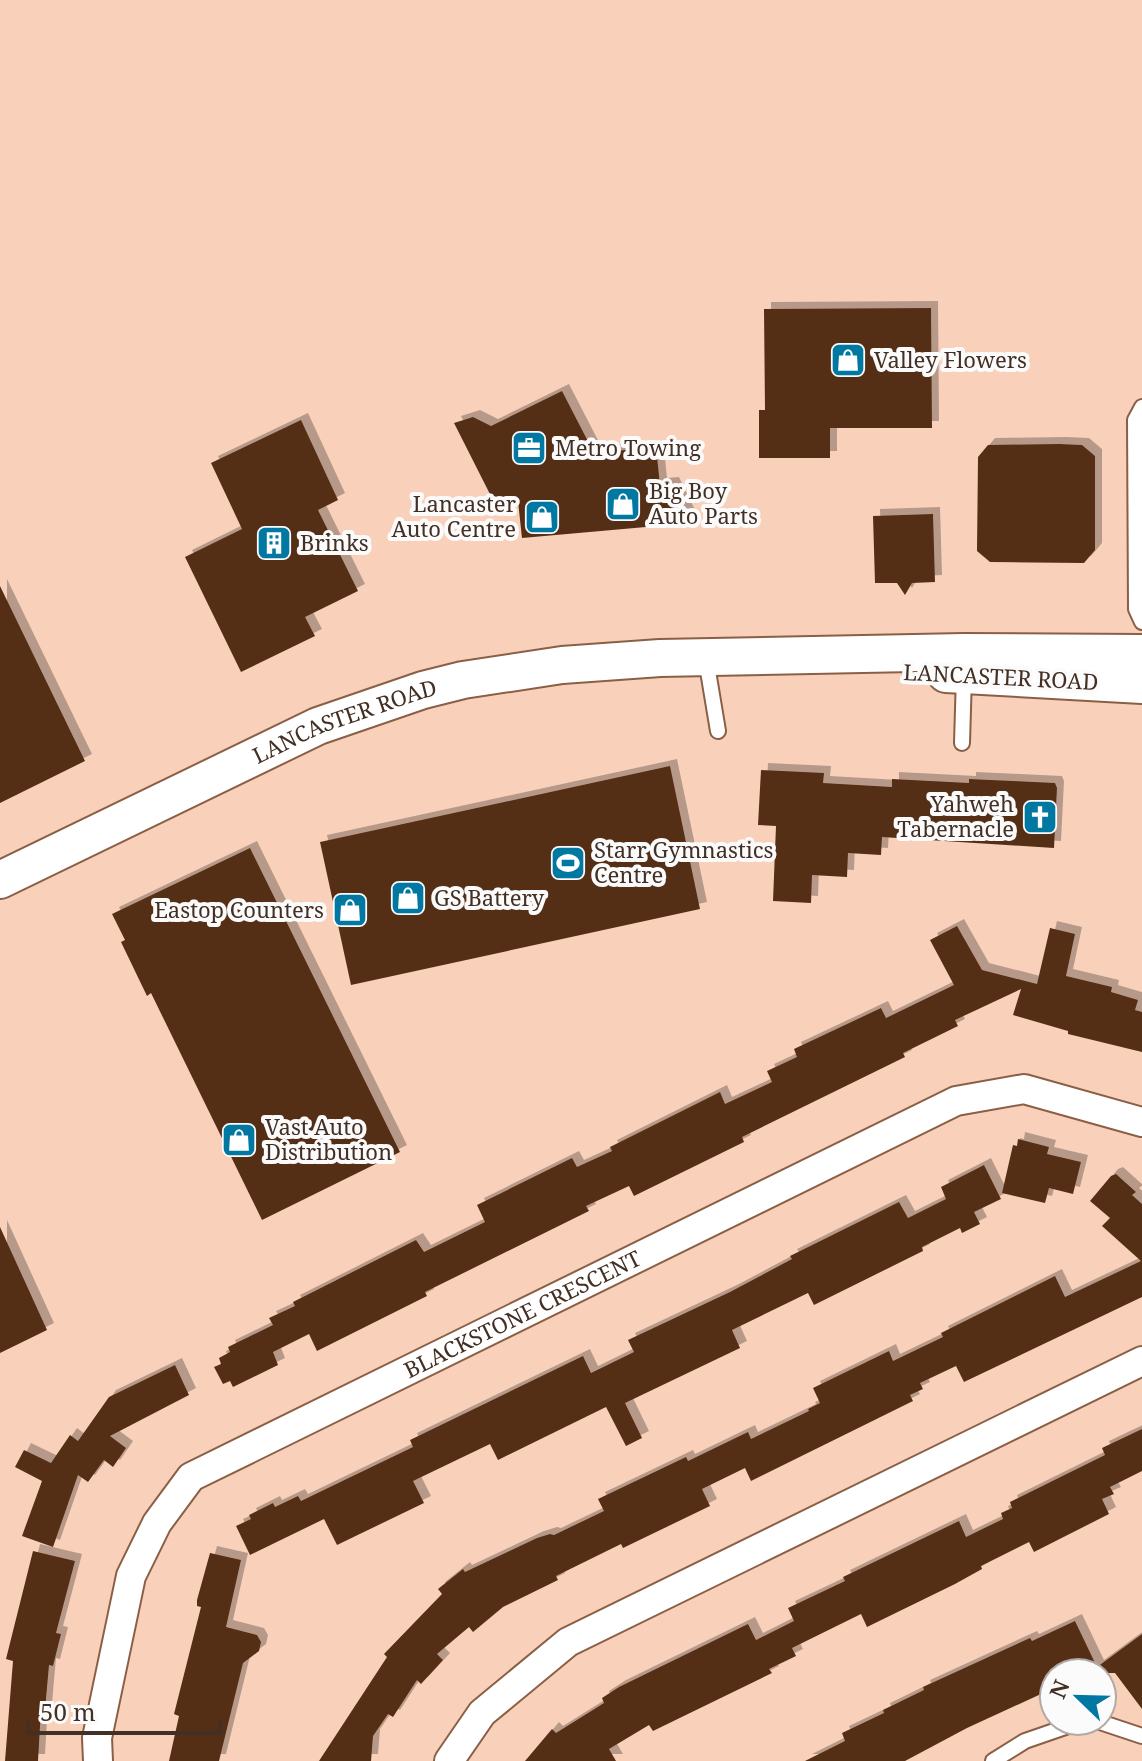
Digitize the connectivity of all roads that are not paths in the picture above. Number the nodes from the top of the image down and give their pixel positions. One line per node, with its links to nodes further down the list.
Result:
1 (1142, 407): 2 (lane)
2 (1142, 622)
3 (1142, 653): 5 (street, LANCASTER ROAD)
4 (711, 658): 5 (street, LANCASTER ROAD); 7 (lane); 9 (street, LANCASTER ROAD)
5 (964, 663): 6 (street, LANCASTER ROAD); 8 (lane)
6 (1142, 685)
7 (718, 731)
8 (962, 743)
9 (0, 880)
10 (1142, 1122): 15 (street, BLACKSTONE CRESCENT)
11 (1142, 1361): 16 (street)
12 (1118, 1728): 13 (lane)
13 (1142, 1736)
14 (1038, 1737): 17 (lane)
15 (98, 1761)
16 (449, 1761)
17 (993, 1761)

